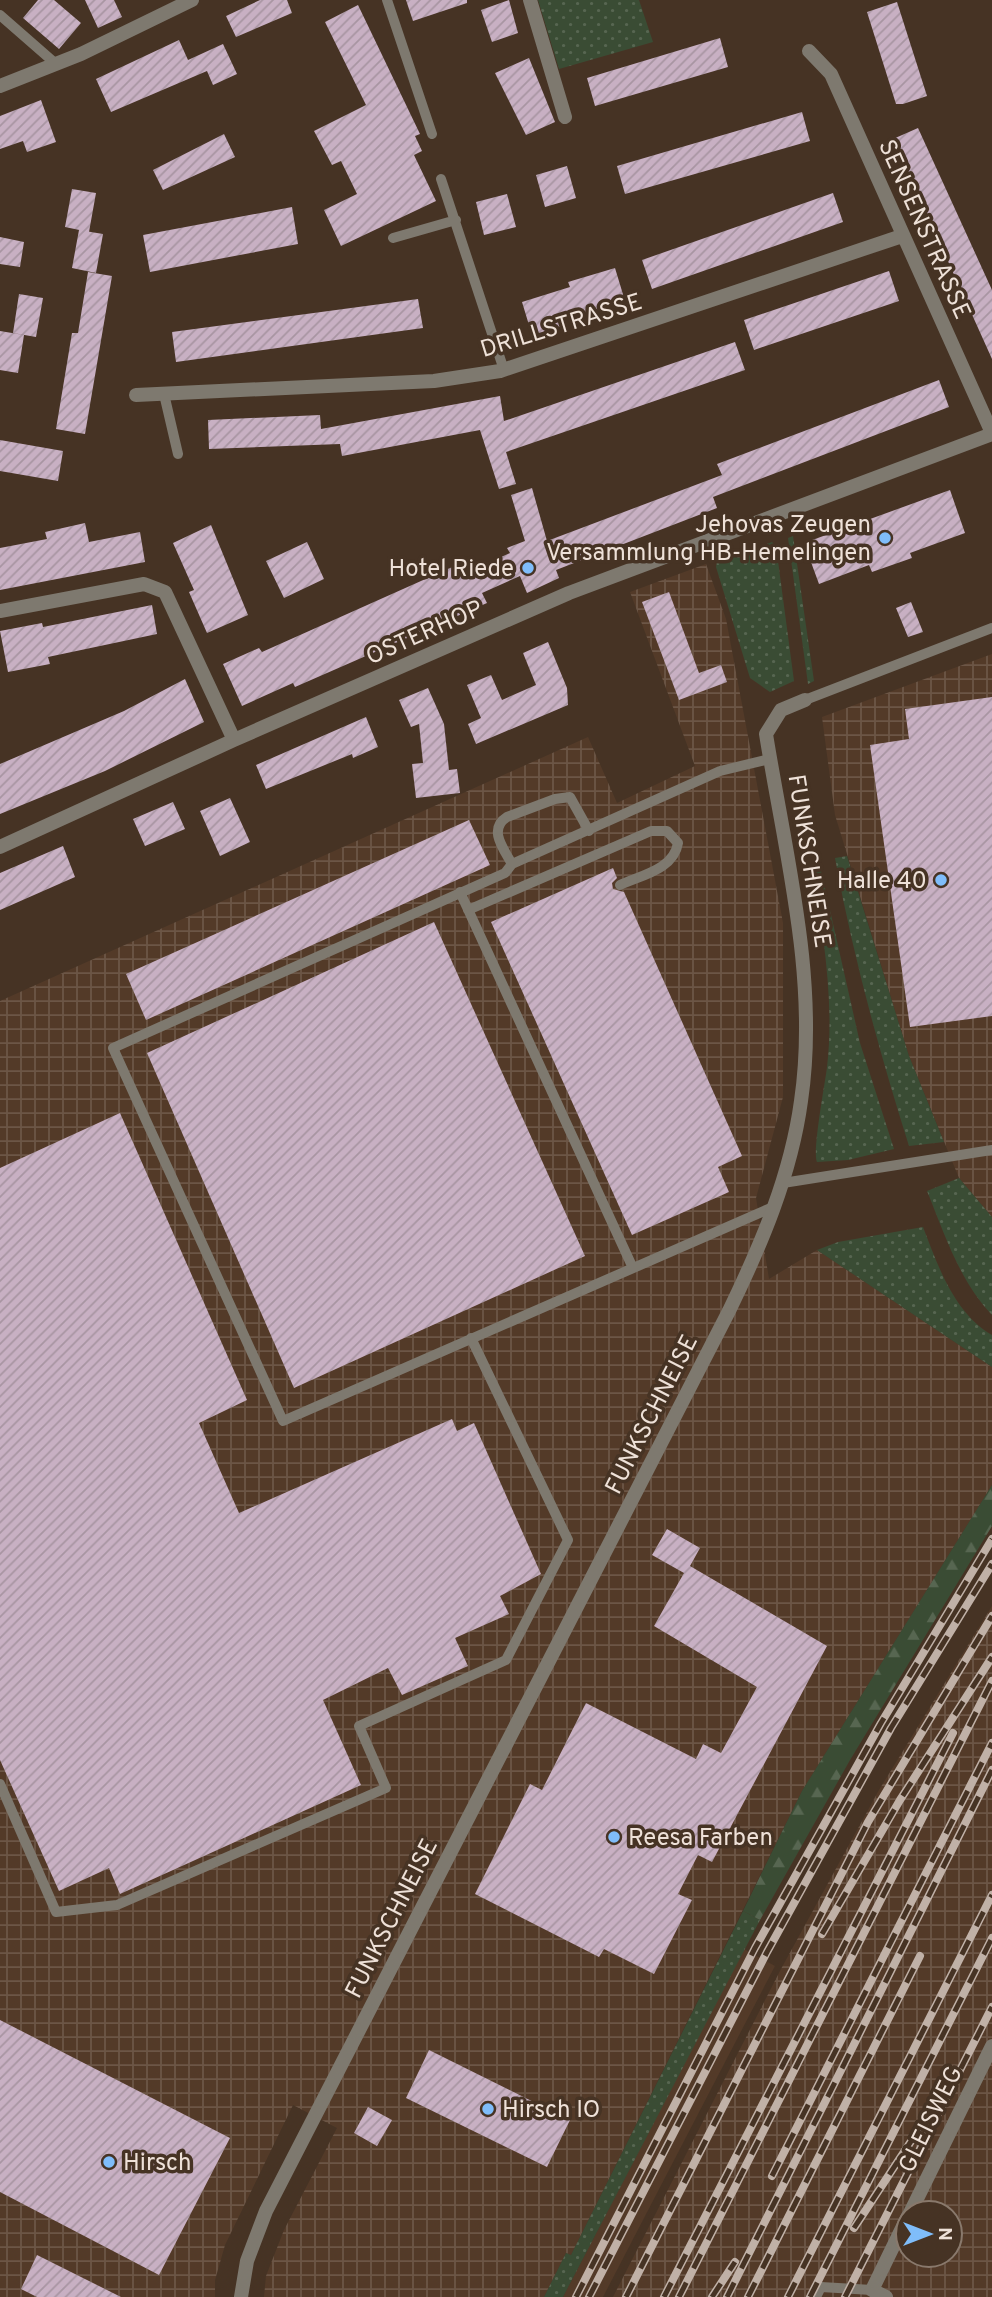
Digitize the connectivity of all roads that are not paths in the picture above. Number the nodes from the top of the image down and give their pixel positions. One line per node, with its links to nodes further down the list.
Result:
1 (192, 0): 6 (street)
2 (387, 0): 9 (lane)
3 (530, 0): 8 (street)
4 (0, 15): 6 (lane)
5 (808, 51): 12 (street, SENSENSTRASSE)
6 (56, 64): 7 (street)
7 (0, 86)
8 (565, 117)
9 (432, 134)
10 (441, 179): 11 (lane)
11 (456, 220): 13 (lane); 14 (lane)
12 (902, 236): 14 (street, DRILLSTRASSE); 17 (street, SENSENSTRASSE)
13 (393, 238)
14 (504, 370): 15 (street, DRILLSTRASSE)
15 (164, 394): 16 (street, DRILLSTRASSE); 18 (lane)
16 (136, 395)
17 (992, 433): 22 (street, OSTERHOP)
18 (178, 453)
19 (0, 611): 22 (street)
20 (992, 628): 21 (lane, FUNKSCHNEISE)
21 (805, 701): 23 (street, FUNKSCHNEISE)
22 (234, 740): 25 (street, OSTERHOP)
23 (770, 760): 24 (lane); 31 (street, FUNKSCHNEISE)
24 (589, 831): 26 (lane); 26 (lane)
25 (0, 847)
26 (512, 864): 28 (lane)
27 (620, 885): 29 (lane)
28 (460, 892): 29 (lane); 34 (lane)
29 (468, 910): 33 (lane)
30 (992, 1150): 31 (lane)
31 (783, 1183): 32 (street, FUNKSCHNEISE)
32 (773, 1207): 33 (lane); 40 (street, FUNKSCHNEISE)
33 (632, 1266): 34 (lane)
34 (471, 1338): 35 (lane)
35 (0, 1784)
36 (992, 2046): 37 (street, GLEISWEG)
37 (917, 2199)
38 (894, 2245): 39 (street, GLEISWEG)
39 (872, 2290): 41 (lane); 42 (street)
40 (241, 2297)
41 (816, 2297)
42 (886, 2297)

